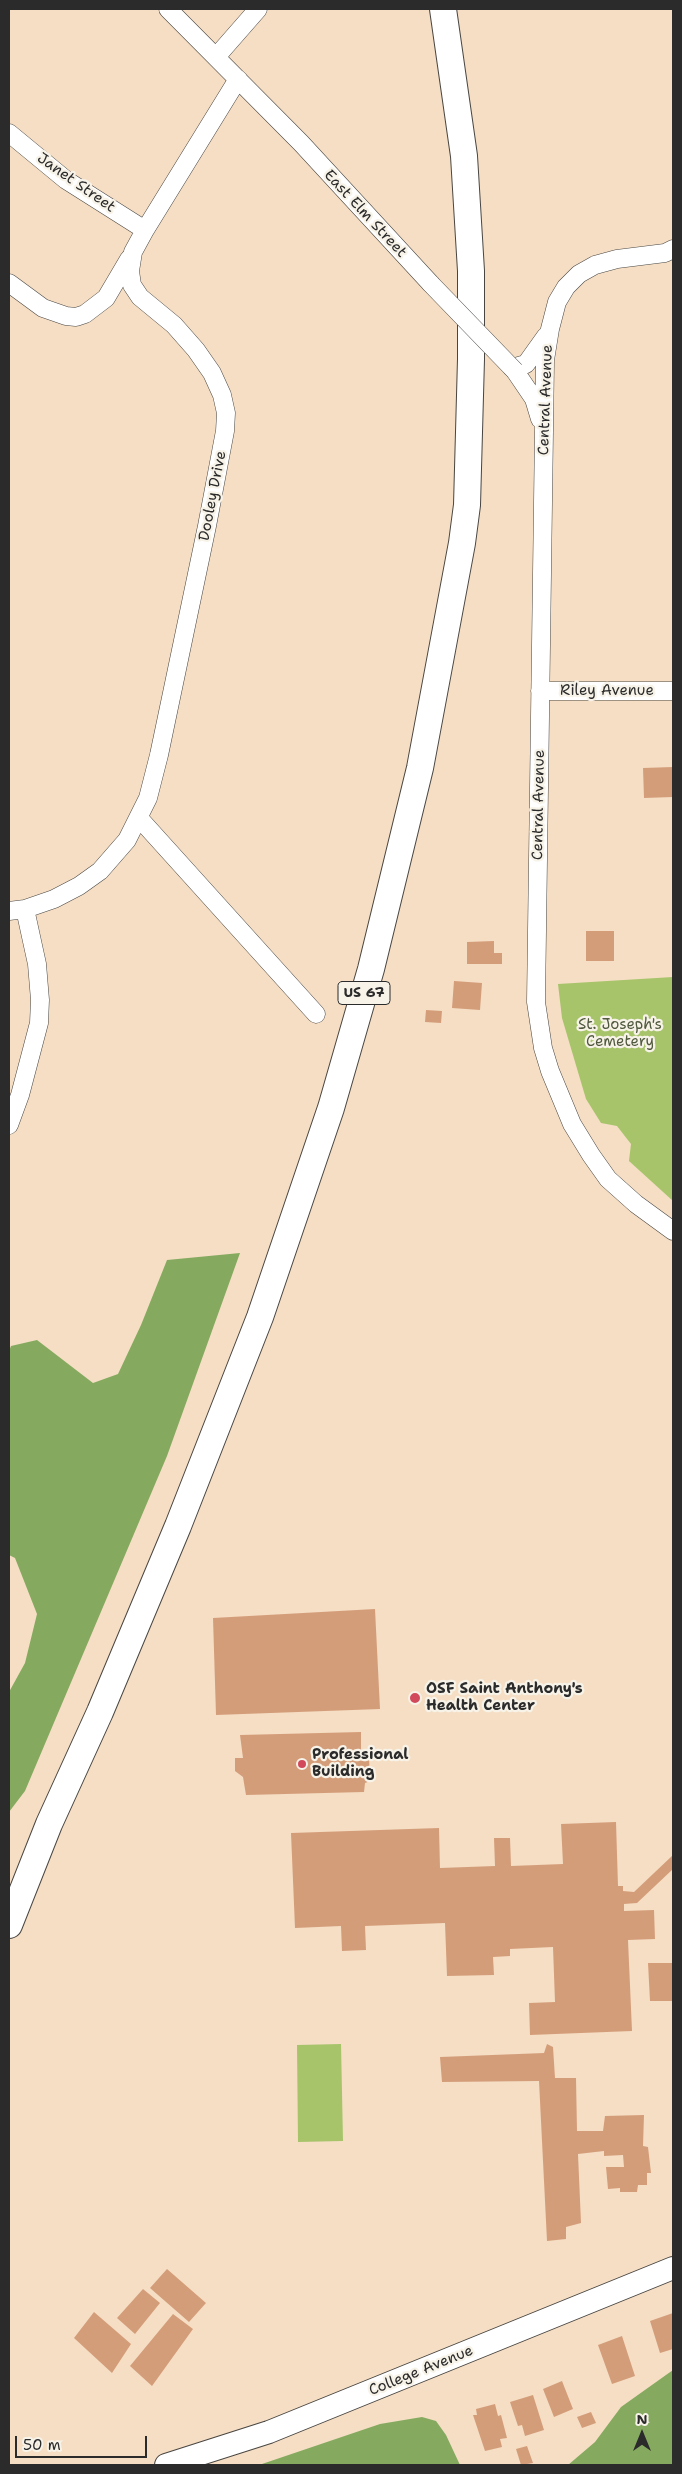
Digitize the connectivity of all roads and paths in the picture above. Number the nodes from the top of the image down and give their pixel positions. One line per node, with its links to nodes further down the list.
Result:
1 (168, 9): 4 (street, East Elm Street)
2 (258, 9): 4 (street)
3 (443, 9): 21 (highway, US 67)
4 (216, 57): 5 (street, East Elm Street)
5 (238, 79): 7 (street, Dooley Drive); 12 (street, East Elm Street, bridge)
6 (9, 133): 7 (street, Janet Street)
7 (145, 230): 9 (street, Dooley Drive)
8 (673, 249): 11 (street, Central Avenue)
9 (133, 252): 10 (street); 16 (street, Dooley Drive)
10 (9, 284)
11 (549, 331): 12 (street, Central Avenue); 13 (street, Central Avenue)
12 (514, 369): 13 (street, East Elm Street)
13 (544, 431): 14 (street, Central Avenue)
14 (540, 691): 15 (street, Riley Avenue); 20 (street, Central Avenue)
15 (673, 691)
16 (139, 818): 17 (street, Dooley Drive); 18 (street)
17 (17, 910): 19 (street, Dooley Drive)
18 (316, 1014)
19 (9, 1125)
20 (673, 1231)
21 (9, 1925)
22 (673, 2268): 23 (main road, College Avenue)
23 (166, 2465)

